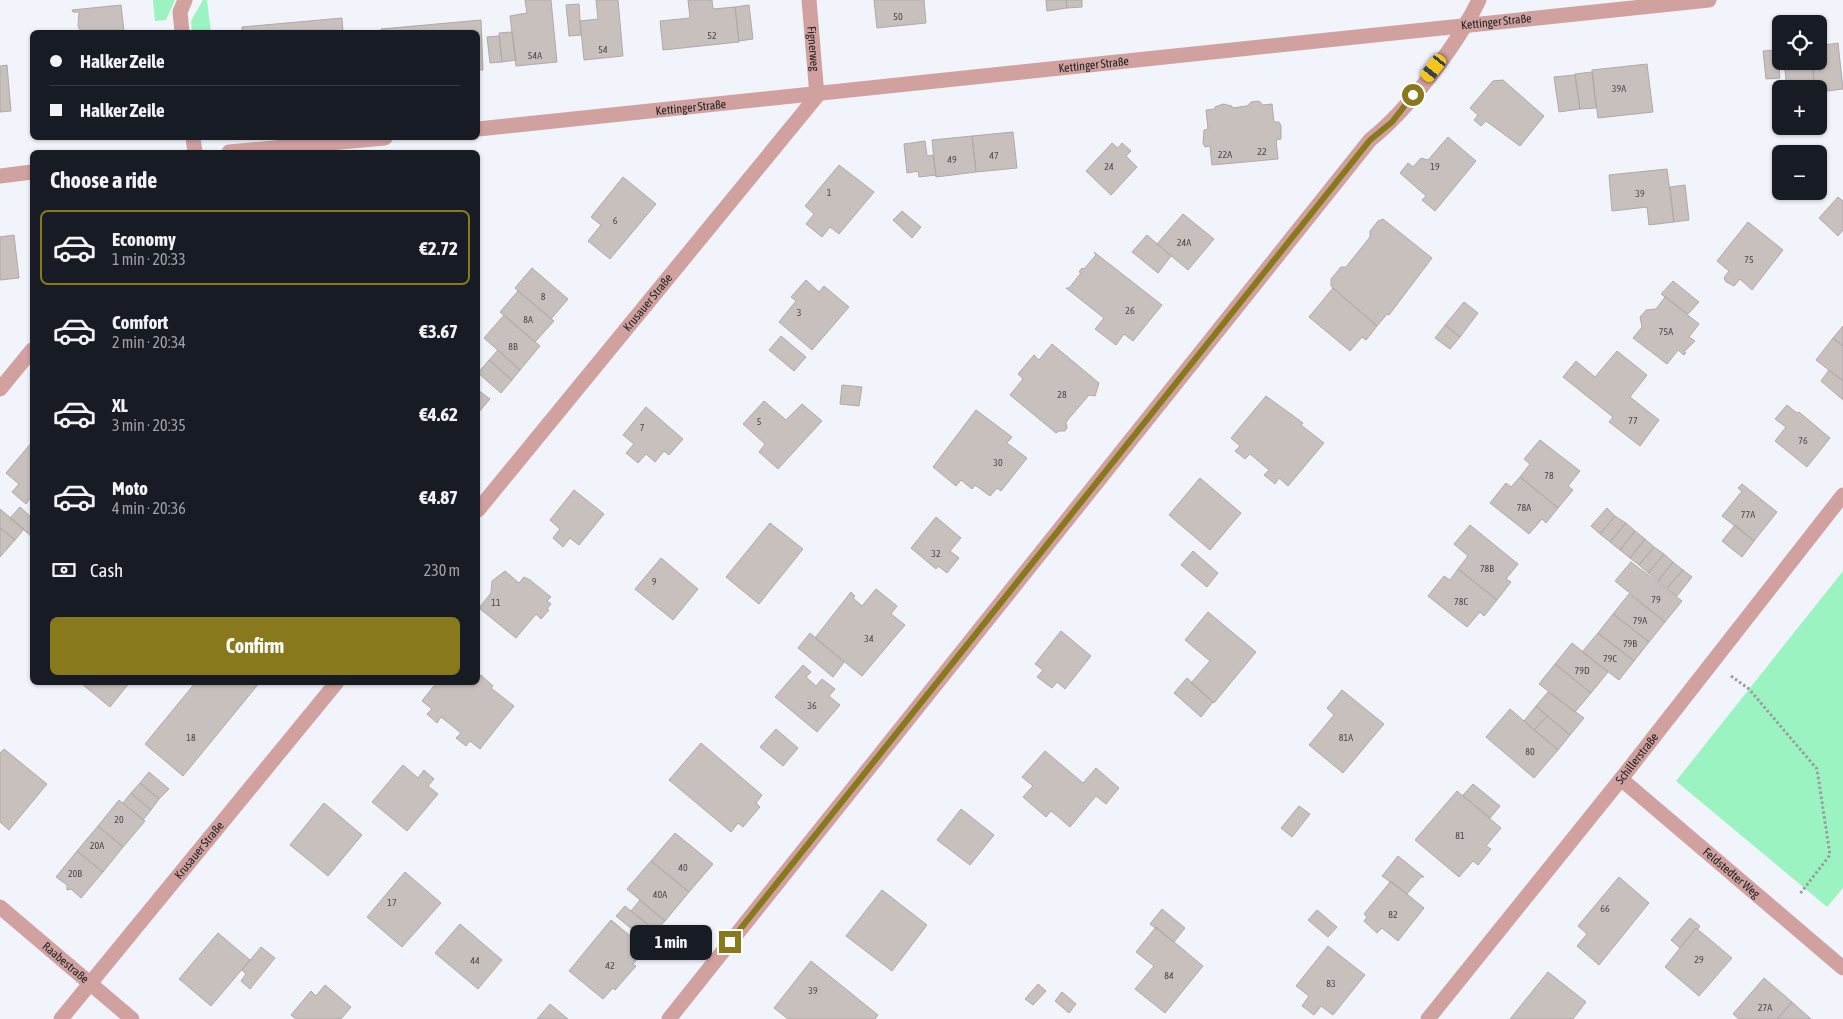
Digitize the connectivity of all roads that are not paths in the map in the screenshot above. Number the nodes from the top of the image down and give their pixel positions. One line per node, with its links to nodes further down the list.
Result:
1 (185, 0): 6 (street)
2 (809, 0): 7 (street, Fignerweg)
3 (1479, 0): 5 (street)
4 (1709, 0): 5 (street, Kettinger Straße)
5 (1467, 24): 7 (street, Kettinger Straße); 24 (street)
6 (182, 30)
7 (817, 96): 8 (street, Kettinger Straße); 16 (street, Krusauer Straße)
8 (480, 129)
9 (363, 140): 10 (street)
10 (251, 150)
11 (30, 172): 12 (street)
12 (0, 176)
13 (30, 352): 14 (street)
14 (0, 389)
15 (1843, 495): 18 (street, Schillerstraße)
16 (480, 508)
17 (334, 685): 21 (street, Krusauer Straße)
18 (1621, 779): 20 (street, Feldstedter Weg); 25 (street, Schillerstraße)
19 (0, 907): 21 (street, Raabestraße)
20 (1843, 968)
21 (90, 983): 22 (street, Krusauer Straße); 23 (street, Raabestraße)
22 (60, 1019)
23 (132, 1019)
24 (669, 1019)
25 (1428, 1019)

